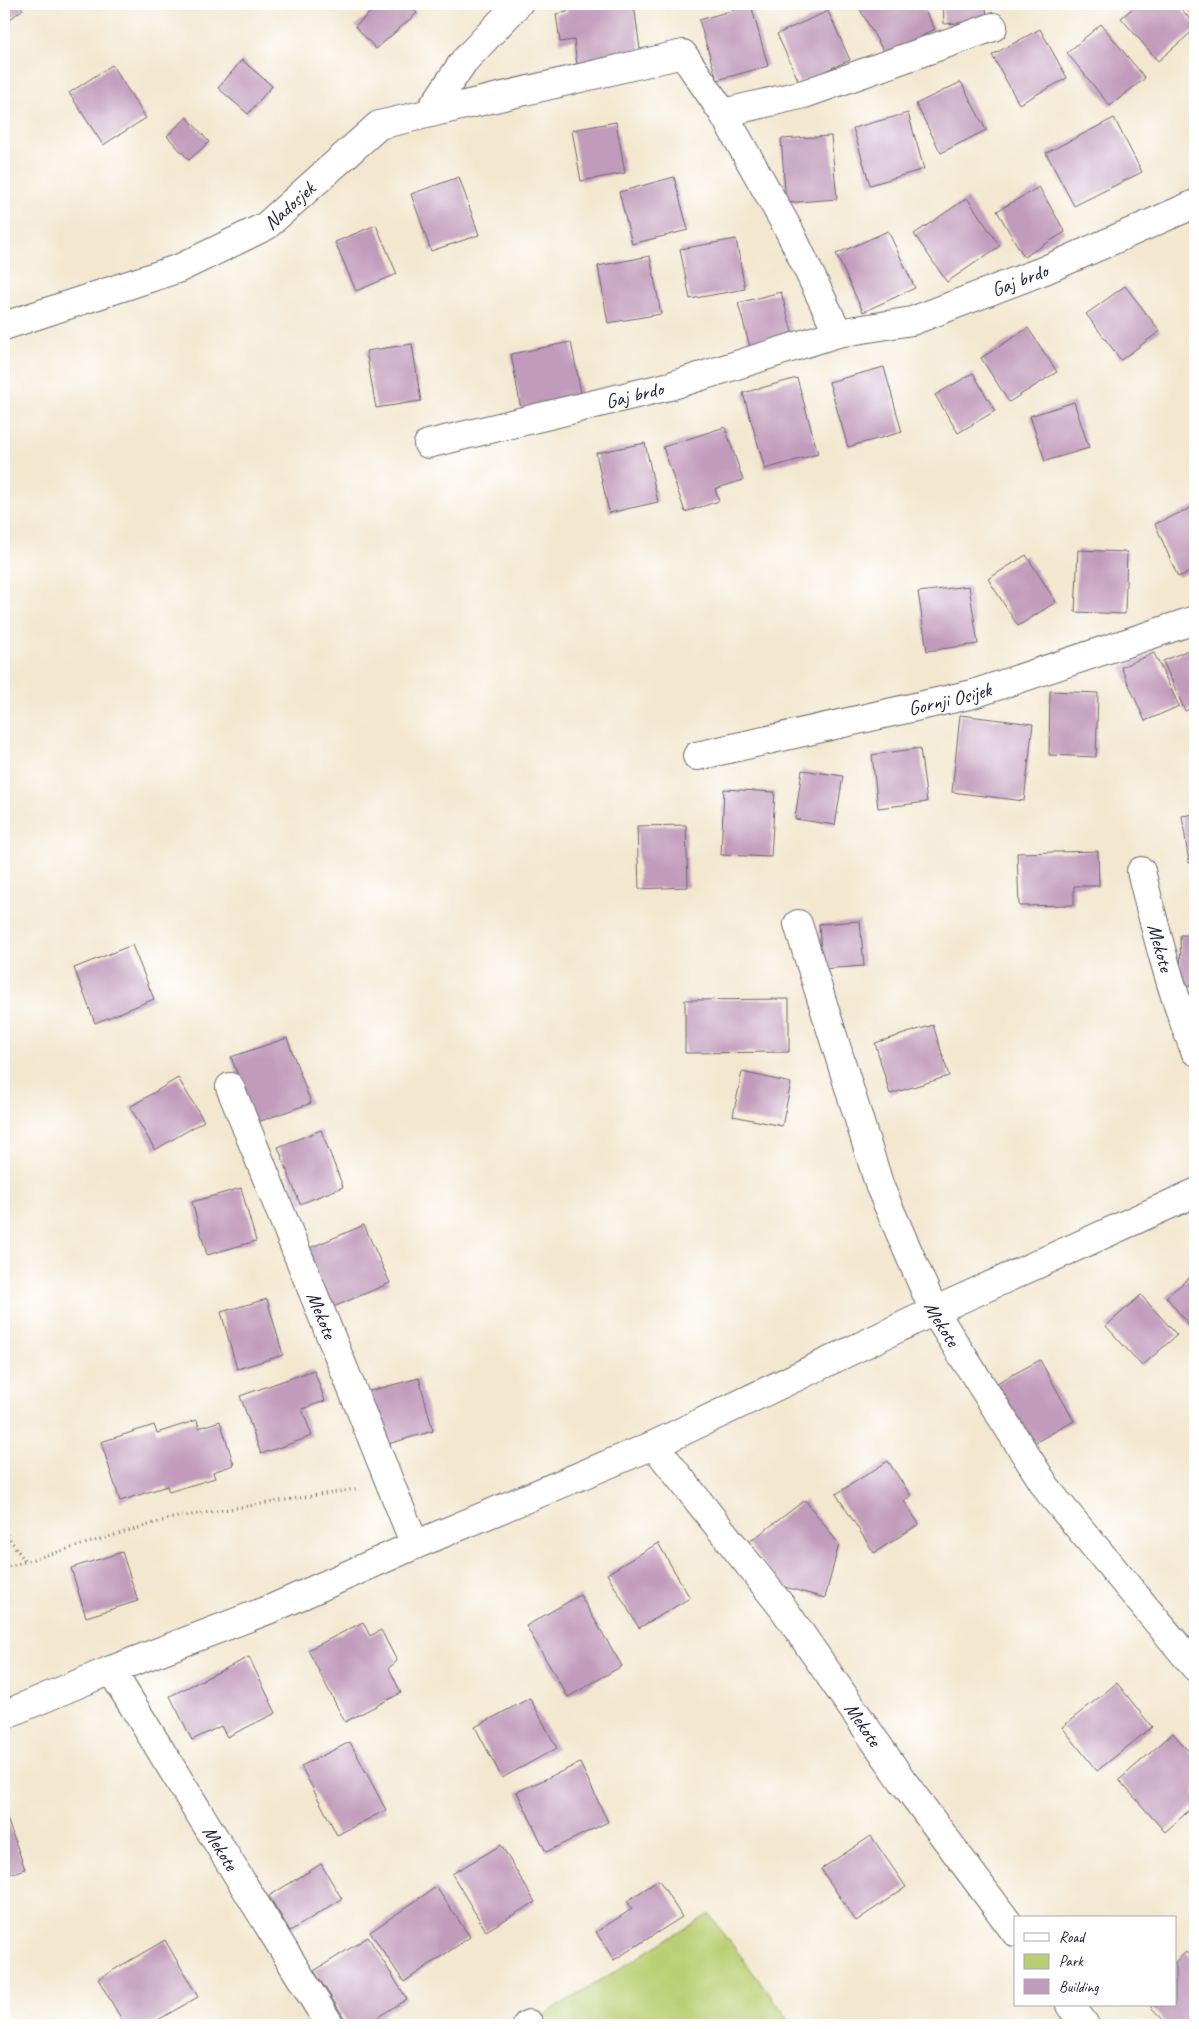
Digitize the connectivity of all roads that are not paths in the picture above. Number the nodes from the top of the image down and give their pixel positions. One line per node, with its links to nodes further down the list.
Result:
1 (518, 4): 3 (street)
2 (994, 27): 4 (street)
3 (430, 111): 4 (street); 6 (street, Nadosjek)
4 (722, 113): 7 (street)
5 (1195, 204): 7 (street, Gaj brdo)
6 (4, 326)
7 (838, 332): 8 (street, Gaj brdo)
8 (428, 444)
9 (1195, 620): 10 (street, Gornji Osijek)
10 (697, 756)
11 (1141, 871): 13 (street, Mekote)
12 (798, 924): 16 (street, Mekote)
13 (1195, 1050)
14 (230, 1087): 18 (street, Mekote)
15 (1195, 1193): 16 (street)
16 (934, 1311): 17 (street); 19 (street, Mekote)
17 (654, 1445): 18 (street); 22 (street, Mekote)
18 (415, 1545): 20 (street)
19 (1195, 1667)
20 (112, 1670): 21 (street); 24 (street, Mekote)
21 (4, 1715)
22 (1014, 1931)
23 (1071, 2006): 25 (street)
24 (330, 2025)
25 (1085, 2025)

